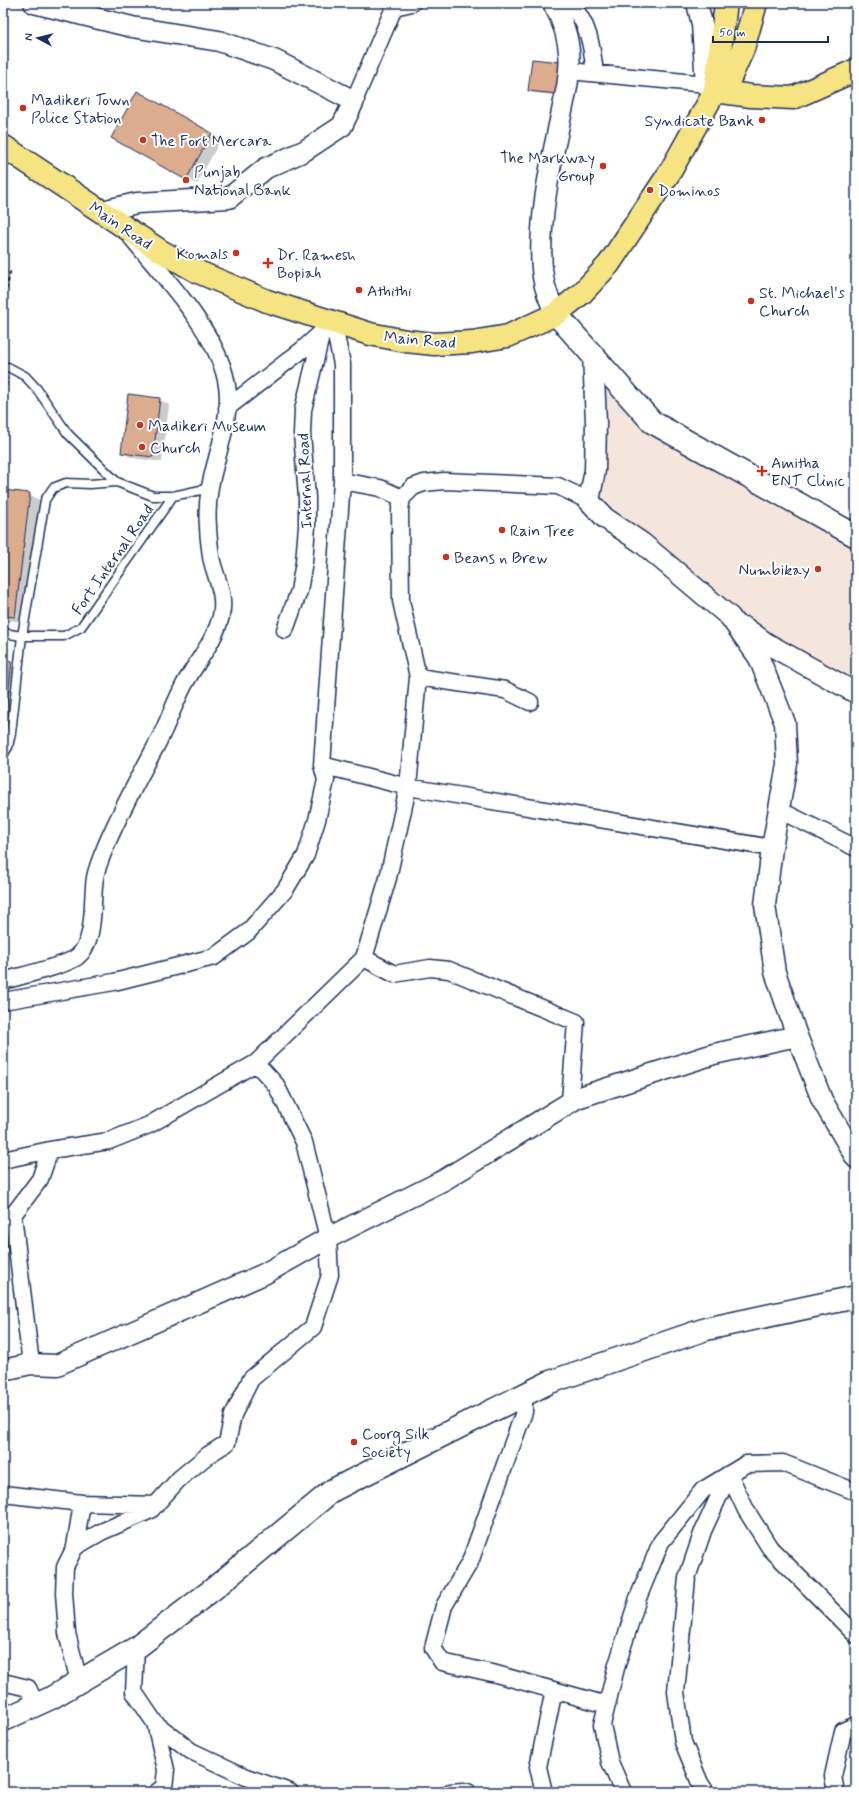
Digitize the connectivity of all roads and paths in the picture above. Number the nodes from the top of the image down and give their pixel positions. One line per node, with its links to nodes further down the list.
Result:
1 (34, 3): 13 (street)
2 (412, 3): 8 (street)
3 (553, 3): 10 (street)
4 (569, 3): 11 (street)
5 (697, 3): 12 (street)
6 (726, 3): 12 (main road)
7 (756, 3): 12 (main road)
8 (395, 5): 13 (street)
9 (856, 70): 12 (main road)
10 (569, 71): 11 (street); 19 (street)
11 (595, 74): 12 (street)
12 (710, 87): 19 (main road, Main Road)
13 (354, 101): 15 (street)
14 (3, 146): 15 (main road, Main Road)
15 (102, 211): 16 (main road, Main Road)
16 (121, 225): 20 (main road, Main Road); 24 (street)
17 (3, 271): 18 (path)
18 (3, 304)
19 (556, 314): 20 (main road, Main Road); 21 (main road)
20 (328, 327): 24 (street); 25 (street); 33 (street, Internal Road)
21 (592, 354): 30 (street); 31 (main road)
22 (6, 368): 23 (path); 26 (lane, Fort Internal Road)
23 (3, 407)
24 (227, 408): 27 (street)
25 (342, 481): 29 (street); 40 (street)
26 (116, 482): 28 (lane, Fort Internal Road); 35 (lane, Fort Internal Road)
27 (210, 488): 28 (lane); 46 (street)
28 (173, 496): 35 (lane, Fort Internal Road)
29 (402, 498): 30 (street); 36 (street)
30 (588, 502): 32 (street)
31 (856, 536)
32 (730, 617): 37 (street); 42 (street)
33 (285, 630)
34 (3, 633): 35 (lane, Fort Internal Road)
35 (22, 636): 39 (lane, Fort Internal Road)
36 (418, 677): 38 (street); 41 (street)
37 (856, 694)
38 (530, 702)
39 (3, 755)
40 (322, 765): 41 (street); 47 (street)
41 (408, 787): 43 (street); 45 (street)
42 (779, 810): 43 (street); 44 (street)
43 (772, 848): 48 (street)
44 (856, 848)
45 (364, 958): 49 (street); 50 (street)
46 (3, 981)
47 (3, 1001)
48 (797, 1036): 50 (street); 52 (street)
49 (256, 1063): 51 (street); 55 (street)
50 (570, 1101): 55 (street)
51 (50, 1150): 53 (street); 54 (street)
52 (856, 1158)
53 (3, 1160)
54 (8, 1219): 57 (street)
55 (328, 1238): 57 (street); 64 (street)
56 (856, 1297): 59 (main road)
57 (31, 1364): 58 (street)
58 (3, 1370)
59 (524, 1395): 67 (main road); 70 (street)
60 (729, 1474): 61 (street); 66 (street); 72 (street); 82 (street)
61 (856, 1492)
62 (3, 1494): 63 (street)
63 (82, 1503): 64 (street); 65 (street)
64 (156, 1504): 65 (street)
65 (75, 1548): 69 (street)
66 (856, 1635)
67 (136, 1648): 69 (main road); 74 (street)
68 (3, 1682): 71 (street)
69 (79, 1682): 71 (main road)
70 (554, 1690): 72 (street); 80 (street)
71 (36, 1705): 73 (main road)
72 (607, 1705): 81 (street)
73 (3, 1720)
74 (155, 1723): 76 (street); 77 (street)
75 (856, 1724): 83 (street)
76 (157, 1792)
77 (290, 1792)
78 (450, 1792): 79 (street)
79 (468, 1792)
80 (544, 1792)
81 (623, 1792)
82 (706, 1792)
83 (836, 1792)

